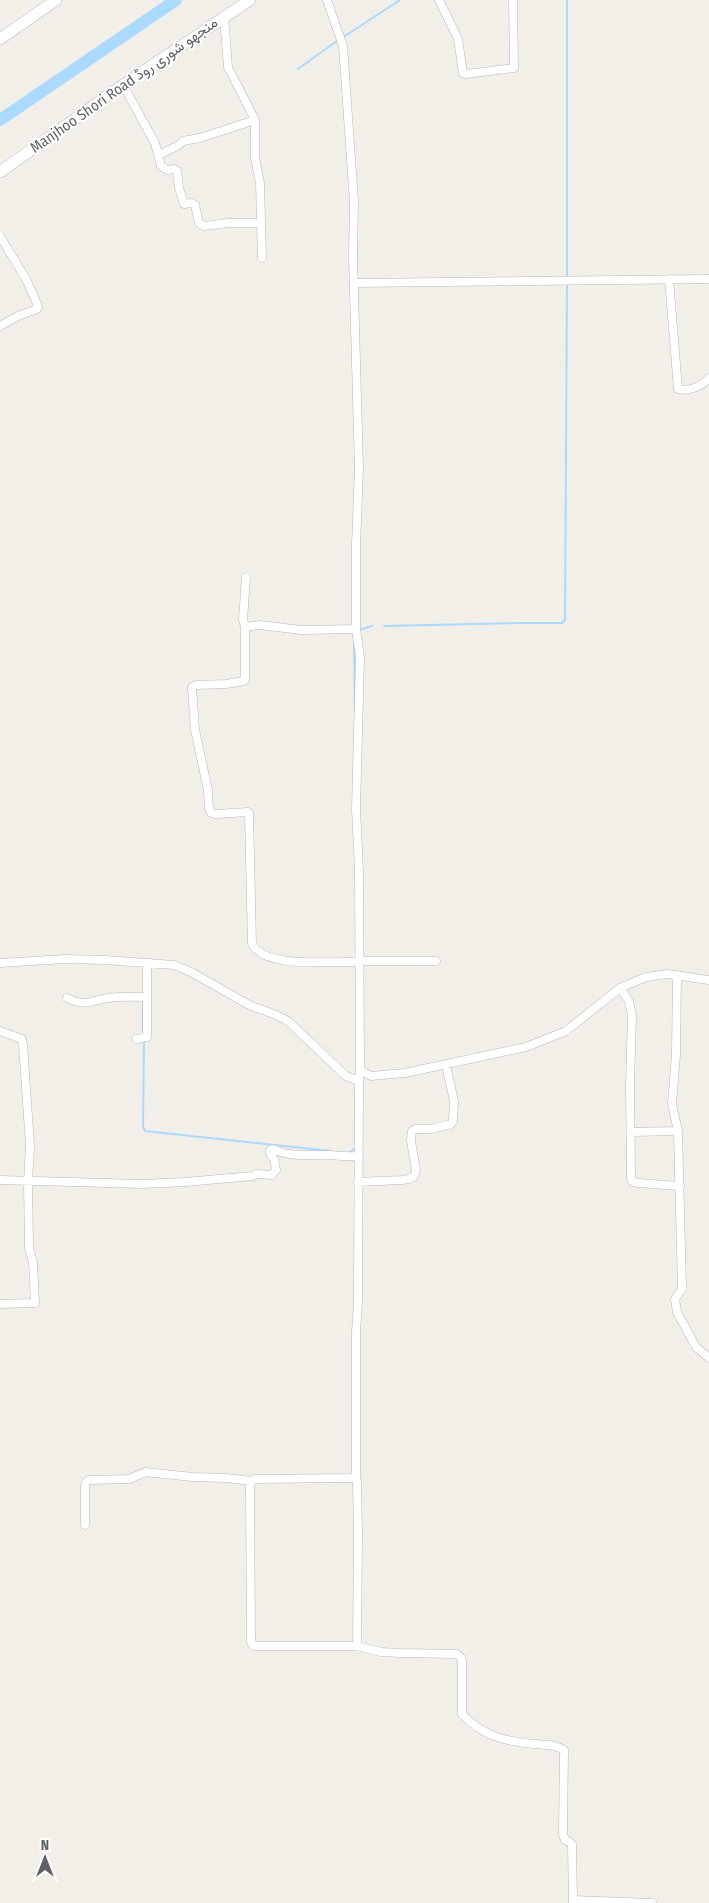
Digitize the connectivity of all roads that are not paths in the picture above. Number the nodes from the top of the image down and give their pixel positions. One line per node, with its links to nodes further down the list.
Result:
1 (56, 0): 7 (street)
2 (250, 0): 6 (street, Manjhoo Shori Road منجھو شوری روڈ)
3 (327, 0): 17 (street)
4 (439, 0): 5 (street)
5 (513, 0)
6 (224, 17): 8 (street, Manjhoo Shori Road منجھو شوری روڈ); 9 (street)
7 (0, 39)
8 (123, 85): 10 (street); 11 (street, Manjhoo Shori Road منجھو شوری روڈ)
9 (254, 120): 10 (street); 12 (street)
10 (158, 155): 12 (street)
11 (0, 172)
12 (260, 223): 14 (street)
13 (0, 236): 18 (street)
14 (262, 258)
15 (709, 278): 16 (street)
16 (669, 279): 17 (street); 19 (street)
17 (354, 282): 22 (street)
18 (0, 326)
19 (709, 378)
20 (246, 577): 21 (street)
21 (245, 627): 22 (street); 23 (street)
22 (356, 629): 23 (street)
23 (357, 962): 24 (street); 35 (street)
24 (436, 962)
25 (150, 963): 26 (street); 30 (street); 36 (street)
26 (0, 964)
27 (677, 975): 28 (street); 29 (street); 37 (street)
28 (709, 980)
29 (620, 988): 34 (street); 38 (street)
30 (147, 997): 31 (street); 33 (street)
31 (67, 998)
32 (0, 1032): 41 (street)
33 (137, 1038)
34 (446, 1065): 35 (street); 42 (street)
35 (360, 1070): 36 (street)
36 (359, 1082): 39 (street)
37 (678, 1131): 38 (street); 43 (street)
38 (632, 1132): 43 (street)
39 (358, 1156): 41 (street); 42 (street)
40 (0, 1180): 41 (street)
41 (28, 1181): 44 (street)
42 (358, 1182): 46 (street)
43 (680, 1186): 45 (street)
44 (0, 1304)
45 (709, 1358)
46 (353, 1478): 47 (street); 49 (street)
47 (252, 1481): 48 (street); 49 (street)
48 (85, 1525)
49 (357, 1646): 50 (street)
50 (573, 1902): 51 (street)
51 (652, 1903)

